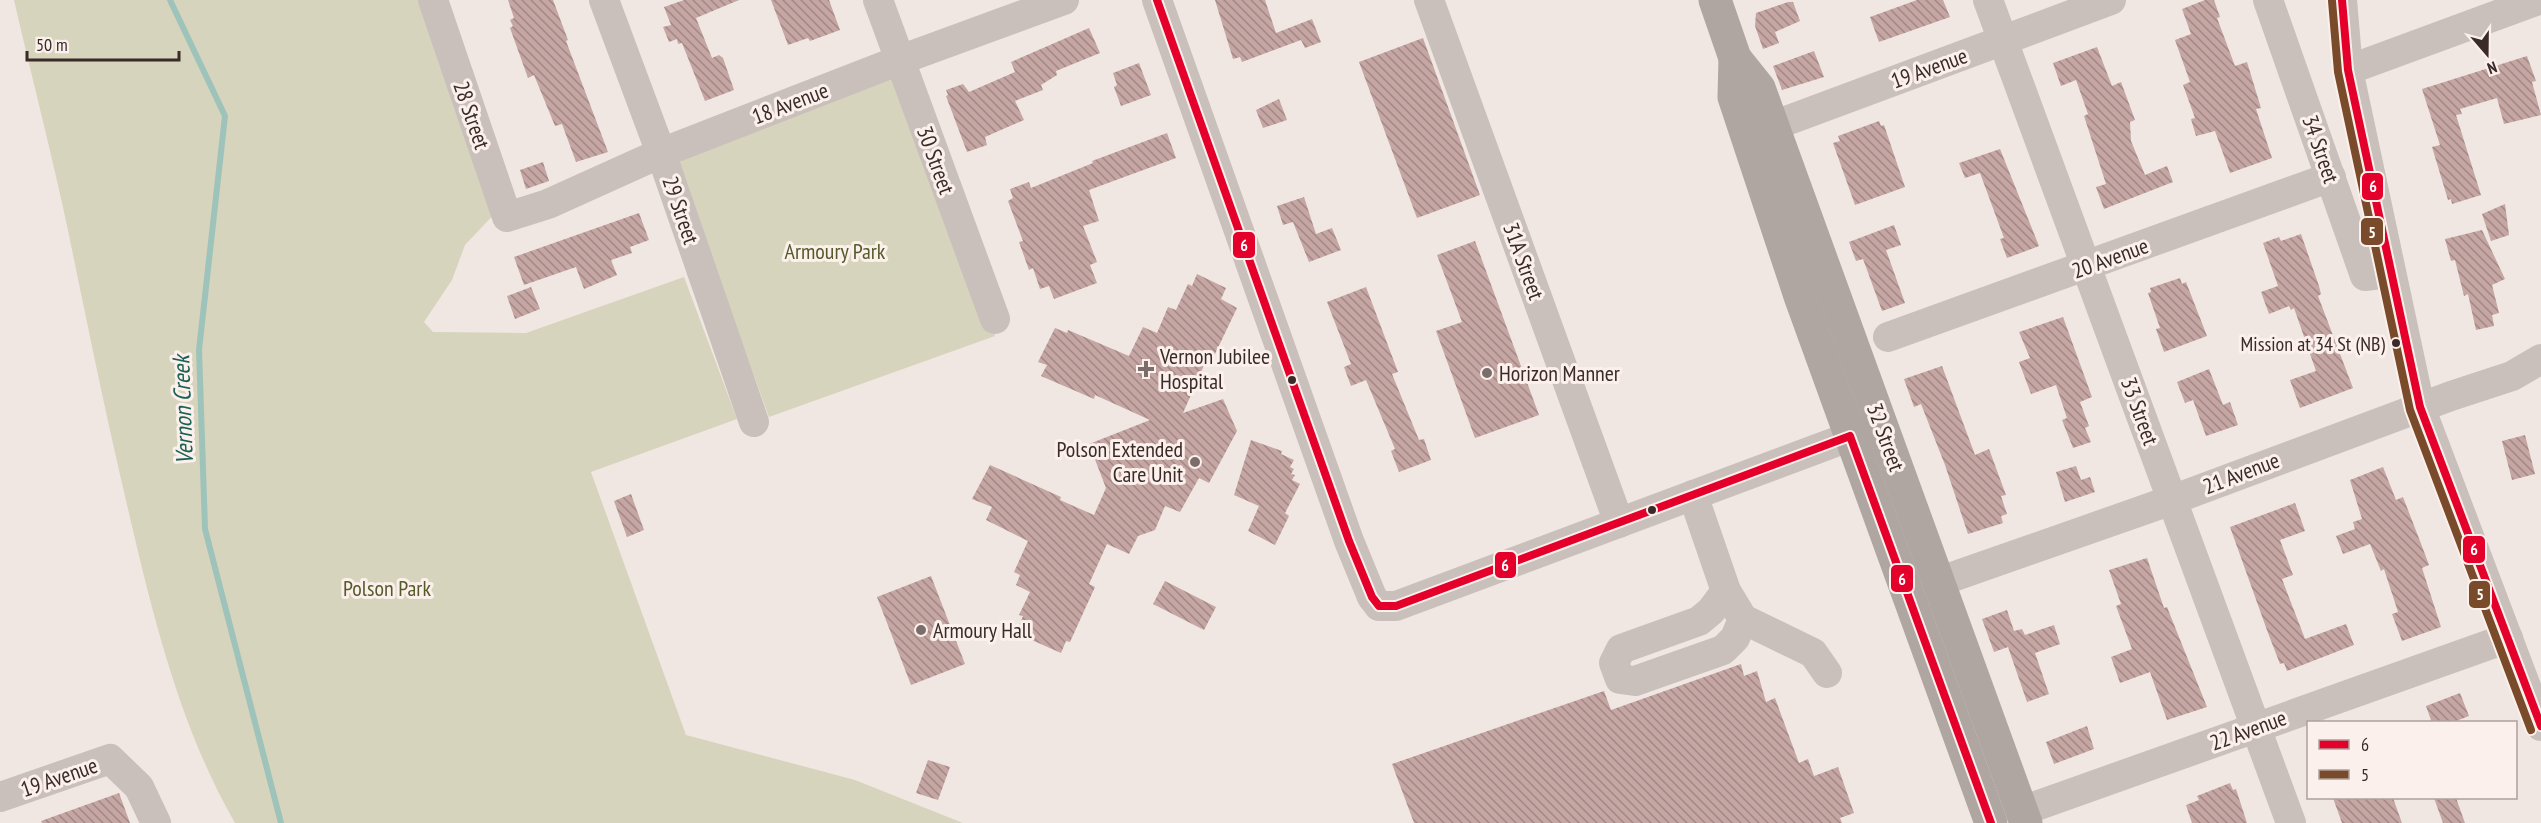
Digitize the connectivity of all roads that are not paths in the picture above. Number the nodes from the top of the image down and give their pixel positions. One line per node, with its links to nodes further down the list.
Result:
1 (433, 0): 19 (street, 28 Street)
2 (604, 0): 17 (street, 29 Street)
3 (878, 0): 14 (street, 30 Street)
4 (1064, 0): 14 (street, 18 Avenue)
5 (1157, 0): 31 (street)
6 (1429, 0): 31 (street, 31A Street)
7 (1715, 0): 16 (highway, 32 Street)
8 (1988, 0): 13 (street, 33 Street)
9 (2111, 0): 13 (street, 19 Avenue)
10 (2268, 0): 18 (street, 34 Street)
11 (2342, 0): 15 (street)
12 (2538, 0): 15 (street)
13 (2003, 40): 16 (street, 19 Avenue); 20 (street, 33 Street)
14 (900, 60): 17 (street, 18 Avenue); 22 (street, 30 Street)
15 (2348, 70): 21 (street)
16 (1760, 131): 27 (highway, 32 Street); 28 (highway, 32 Street)
17 (661, 153): 19 (street, 18 Avenue); 26 (street, 29 Street)
18 (2331, 177): 20 (street, 20 Avenue); 21 (street, 34 Street)
19 (520, 214)
20 (2087, 267): 23 (street, 20 Avenue); 30 (street, 33 Street)
21 (2389, 273): 25 (street)
22 (995, 320)
23 (1888, 337)
24 (2541, 359): 25 (street, 21 Avenue)
25 (2420, 407): 30 (street, 21 Avenue); 35 (street)
26 (754, 422)
27 (1881, 425): 28 (street); 32 (highway, 32 Street)
28 (1850, 436): 29 (street); 42 (highway, 32 Street)
29 (1693, 495): 31 (street); 33 (street)
30 (2172, 500): 32 (street, 21 Avenue); 38 (street, 33 Street)
31 (1619, 522)
32 (1938, 582): 40 (highway, 32 Street)
33 (1726, 591): 34 (street); 34 (street)
34 (1743, 619): 36 (street)
35 (2508, 638): 37 (street); 38 (street, 22 Avenue)
36 (1827, 673)
37 (2541, 726)
38 (2256, 727): 40 (street, 22 Avenue); 43 (street, 33 Street)
39 (0, 797): 41 (street, 19 Avenue)
40 (2024, 817)
41 (156, 823)
42 (1991, 823)
43 (2291, 823)

